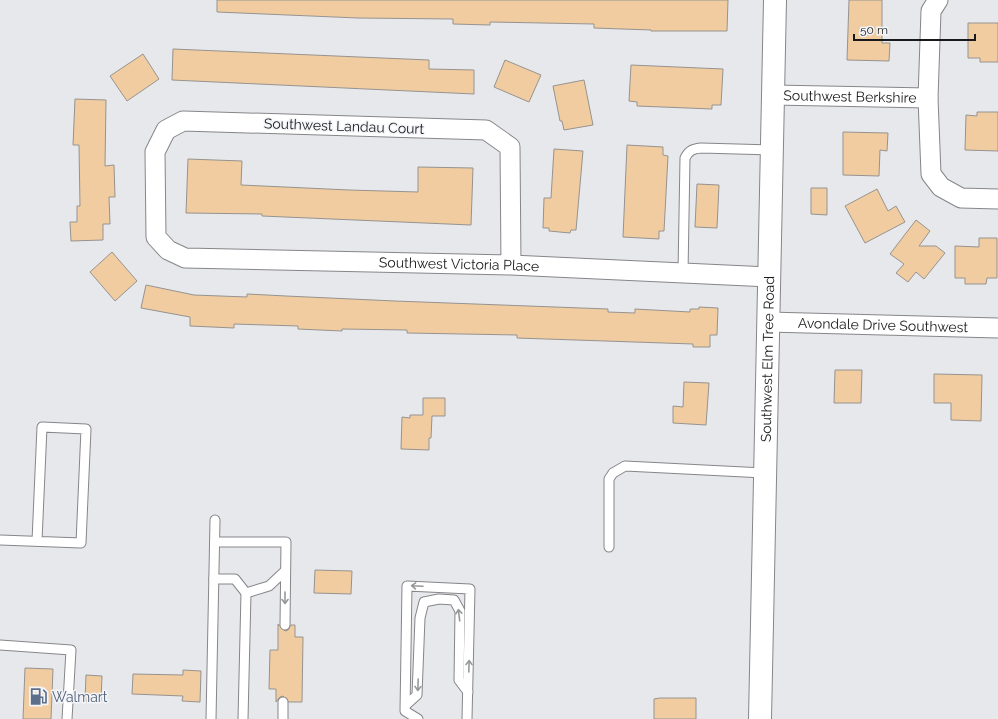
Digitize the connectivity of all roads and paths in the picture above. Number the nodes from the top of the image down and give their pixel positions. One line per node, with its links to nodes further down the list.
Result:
1 (775, 0): 3 (street, Southwest Elm Tree Road)
2 (938, 0): 4 (street)
3 (773, 95): 4 (street, Southwest Berkshire); 5 (street, Southwest Elm Tree Road)
4 (928, 98): 6 (street)
5 (772, 150): 9 (lane); 10 (street, Southwest Elm Tree Road)
6 (998, 199)
7 (156, 237): 8 (street, Southwest Victoria Place); 8 (street, Southwest Landau Court)
8 (511, 265): 9 (street, Southwest Victoria Place)
9 (683, 273): 10 (street, Southwest Victoria Place)
10 (769, 277): 11 (street, Southwest Elm Tree Road)
11 (768, 322): 12 (street, Avondale Drive Southwest); 13 (street, Southwest Elm Tree Road)
12 (998, 328)
13 (765, 473): 18 (lane); 33 (street, Southwest Elm Tree Road)
14 (216, 520): 17 (lane)
15 (0, 540): 16 (lane)
16 (37, 541): 16 (lane)
17 (215, 542): 19 (lane); 20 (lane)
18 (608, 547)
19 (285, 571): 21 (lane); 22 (lane, one-way to 22)
20 (214, 579): 21 (lane); 28 (lane)
21 (246, 593): 29 (lane)
22 (285, 625)
23 (0, 645): 27 (lane)
24 (468, 692): 26 (lane, one-way to 26); 26 (lane, one-way to 26); 32 (lane)
25 (283, 702): 30 (lane)
26 (406, 705): 31 (lane)
27 (67, 719)
28 (211, 719)
29 (243, 719)
30 (283, 719)
31 (418, 719)
32 (467, 719)
33 (760, 719)

